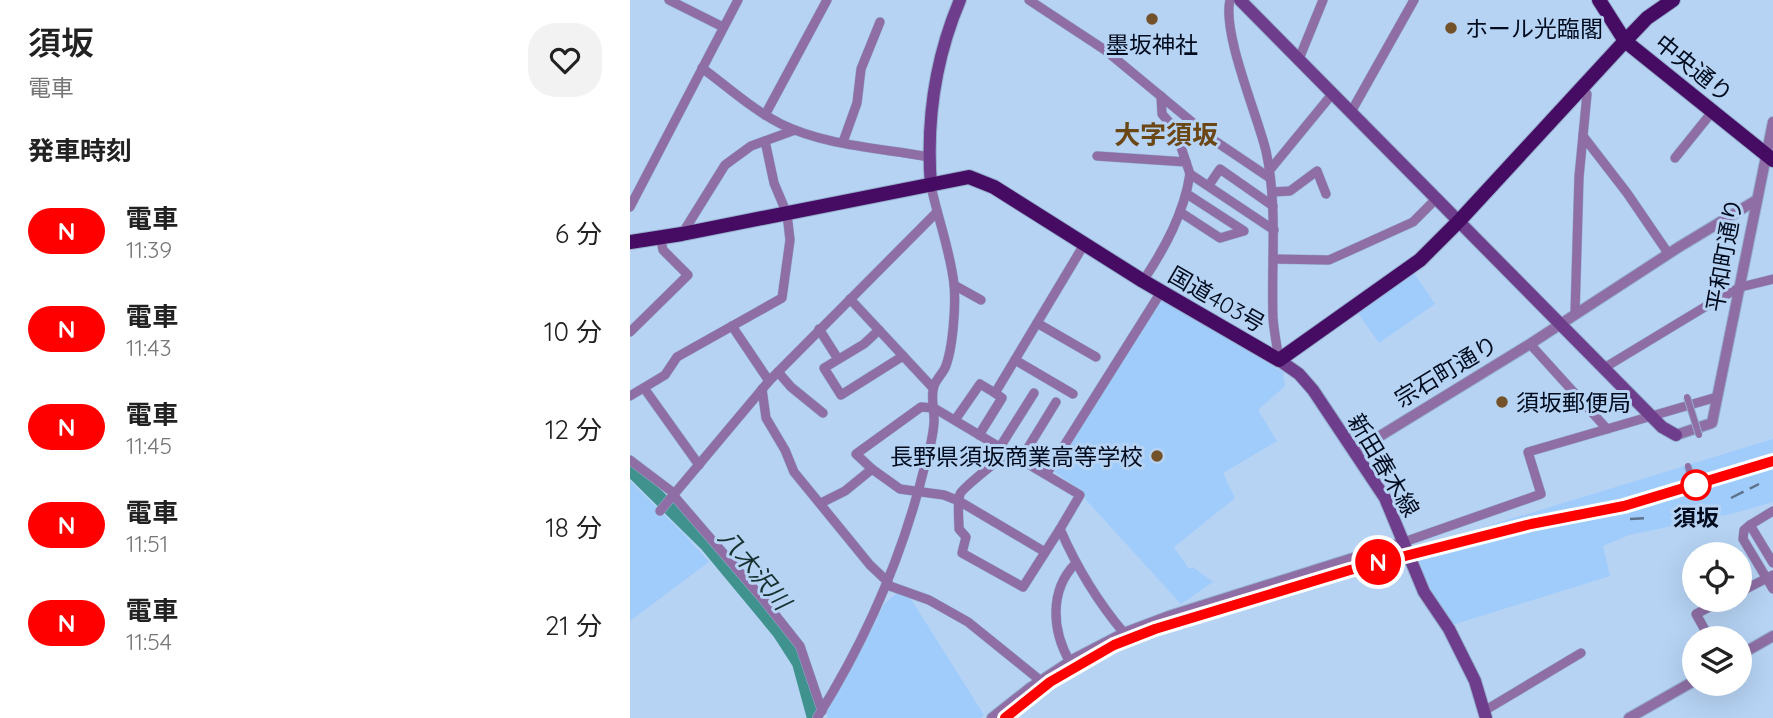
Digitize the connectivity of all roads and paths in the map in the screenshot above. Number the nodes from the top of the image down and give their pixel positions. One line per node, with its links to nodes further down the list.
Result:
1 (669, 0): 13 (street)
2 (738, 0): 13 (street)
3 (827, 0): 22 (street)
4 (960, 0): 29 (main road)
5 (1029, 0): 19 (street)
6 (1230, 0): 34 (street)
7 (1240, 0): 15 (main road)
8 (1323, 0): 15 (street)
9 (1414, 0): 20 (street)
10 (1599, 0): 14 (highway, 中央通り)
11 (1673, 0): 14 (highway, 国道403号)
12 (880, 22): 27 (street)
13 (723, 27): 16 (street)
14 (1625, 41): 17 (highway, 国道403号); 21 (highway, 中央通り)
15 (1299, 60): 18 (main road)
16 (702, 68): 22 (street); 43 (street)
17 (1581, 88): 25 (street); 47 (highway, 国道403号)
18 (1333, 93): 20 (main road); 34 (street)
19 (1161, 96): 32 (street); 34 (street)
20 (1351, 112): 40 (main road)
21 (1712, 112): 30 (street); 31 (highway, 中央通り)
22 (765, 115): 24 (street)
23 (1773, 122): 31 (street, 平和町通り)
24 (795, 130): 26 (street); 27 (street)
25 (1583, 136): 53 (street); 62 (street)
26 (765, 141): 46 (street); 49 (street)
27 (844, 142): 29 (street)
28 (1097, 156): 32 (street)
29 (929, 157): 36 (main road)
30 (1675, 158)
31 (1770, 158): 41 (street, 平和町通り)
32 (1186, 162): 33 (street)
33 (1190, 174): 35 (street); 38 (street)
34 (1270, 174): 37 (street)
35 (1209, 185): 42 (street); 48 (street)
36 (931, 186): 44 (street); 46 (highway, 国道403号); 52 (highway, 国道403号)
37 (1272, 192): 39 (street); 42 (street)
38 (1187, 194): 45 (street); 45 (street)
39 (1326, 194)
40 (1437, 198): 47 (main road); 54 (street)
41 (1755, 201): 53 (street); 58 (street, 平和町通り)
42 (1273, 206): 48 (street)
43 (630, 207)
44 (937, 212): 57 (street); 60 (street)
45 (1180, 212): 56 (street)
46 (787, 214): 49 (highway, 国道403号); 65 (street)
47 (1459, 221): 64 (main road); 74 (highway, 国道403号)
48 (1274, 230): 54 (street)
49 (682, 234): 50 (highway, 国道403号)
50 (660, 236): 51 (highway, 国道403号); 68 (street)
51 (630, 242)
52 (1085, 243): 56 (highway, 国道403号); 63 (street)
53 (1668, 253): 62 (street)
54 (1273, 259): 74 (street)
55 (1773, 279): 58 (street)
56 (1143, 281): 59 (highway, 国道403号)
57 (954, 285): 61 (street); 79 (street)
58 (1741, 287): 75 (street); 85 (street, 平和町通り)
59 (1161, 292): 74 (highway, 国道403号); 102 (street)
60 (850, 299): 66 (street); 67 (street)
61 (981, 300)
62 (1575, 314): 64 (street, 宗石町通り)
63 (1037, 323): 71 (street); 73 (street)
64 (1559, 325): 69 (street, 宗石町通り); 75 (main road)
65 (732, 326): 77 (street); 78 (street)
66 (819, 329): 72 (street); 76 (street)
67 (879, 330): 70 (street); 72 (street)
68 (630, 332)
69 (1530, 344): 91 (street); 96 (street, 宗石町通り)
70 (903, 356): 72 (street); 79 (street)
71 (1096, 357)
72 (838, 359)
73 (1015, 360): 80 (street); 82 (street)
74 (1279, 360): 96 (main road, 新田春木線)
75 (1604, 368): 89 (main road)
76 (778, 372): 77 (street); 88 (street)
77 (765, 385): 99 (street); 107 (street)
78 (644, 388): 83 (street); 99 (street)
79 (933, 388): 87 (street)
80 (995, 393): 90 (street); 92 (street)
81 (1034, 393): 95 (street)
82 (1073, 394)
83 (630, 396)
84 (1687, 397): 94 (street, bridge)
85 (1717, 397): 89 (street); 93 (street, 平和町通り)
86 (1056, 402): 97 (street)
87 (934, 408): 90 (street); 101 (street); 103 (street)
88 (823, 413)
89 (1650, 415): 91 (street); 93 (main road)
90 (955, 420): 92 (street)
91 (1607, 429): 112 (street)
92 (979, 435): 95 (street)
93 (1676, 435)
94 (1699, 435)
95 (1004, 449): 97 (street); 106 (street)
96 (1354, 452): 112 (main road, 新田春木線)
97 (1021, 459): 102 (street)
98 (630, 460): 104 (street)
99 (699, 465): 104 (street)
100 (1688, 466): 105 (street, bridge)
101 (872, 470): 103 (street); 107 (street)
102 (1046, 473): 111 (street)
103 (918, 490): 106 (street); 117 (street)
104 (675, 495): 108 (street); 129 (street)
105 (1696, 496)
106 (959, 501): 113 (street); 113 (street)
107 (821, 503): 117 (street)
108 (660, 511)
109 (1773, 512): 110 (street)
110 (1750, 525): 114 (street); 116 (street)
111 (1060, 529): 113 (street); 115 (street)
112 (1404, 542): 122 (street); 130 (main road, 新田春木線)
113 (1045, 552)
114 (1773, 563)
115 (1075, 564): 122 (street); 126 (street)
116 (1770, 577): 118 (street); 119 (street)
117 (888, 584): 127 (street); 129 (street)
118 (1752, 586)
119 (1773, 589)
120 (1700, 612): 121 (street)
121 (1703, 626)
122 (1124, 633): 126 (street)
123 (1773, 636): 124 (street)
124 (1752, 648)
125 (1581, 653): 130 (street)
126 (1070, 662): 127 (street)
127 (1041, 681): 131 (street)
128 (1682, 688): 132 (street)
129 (821, 715)
130 (1485, 715)
131 (992, 718)
132 (1629, 718)

